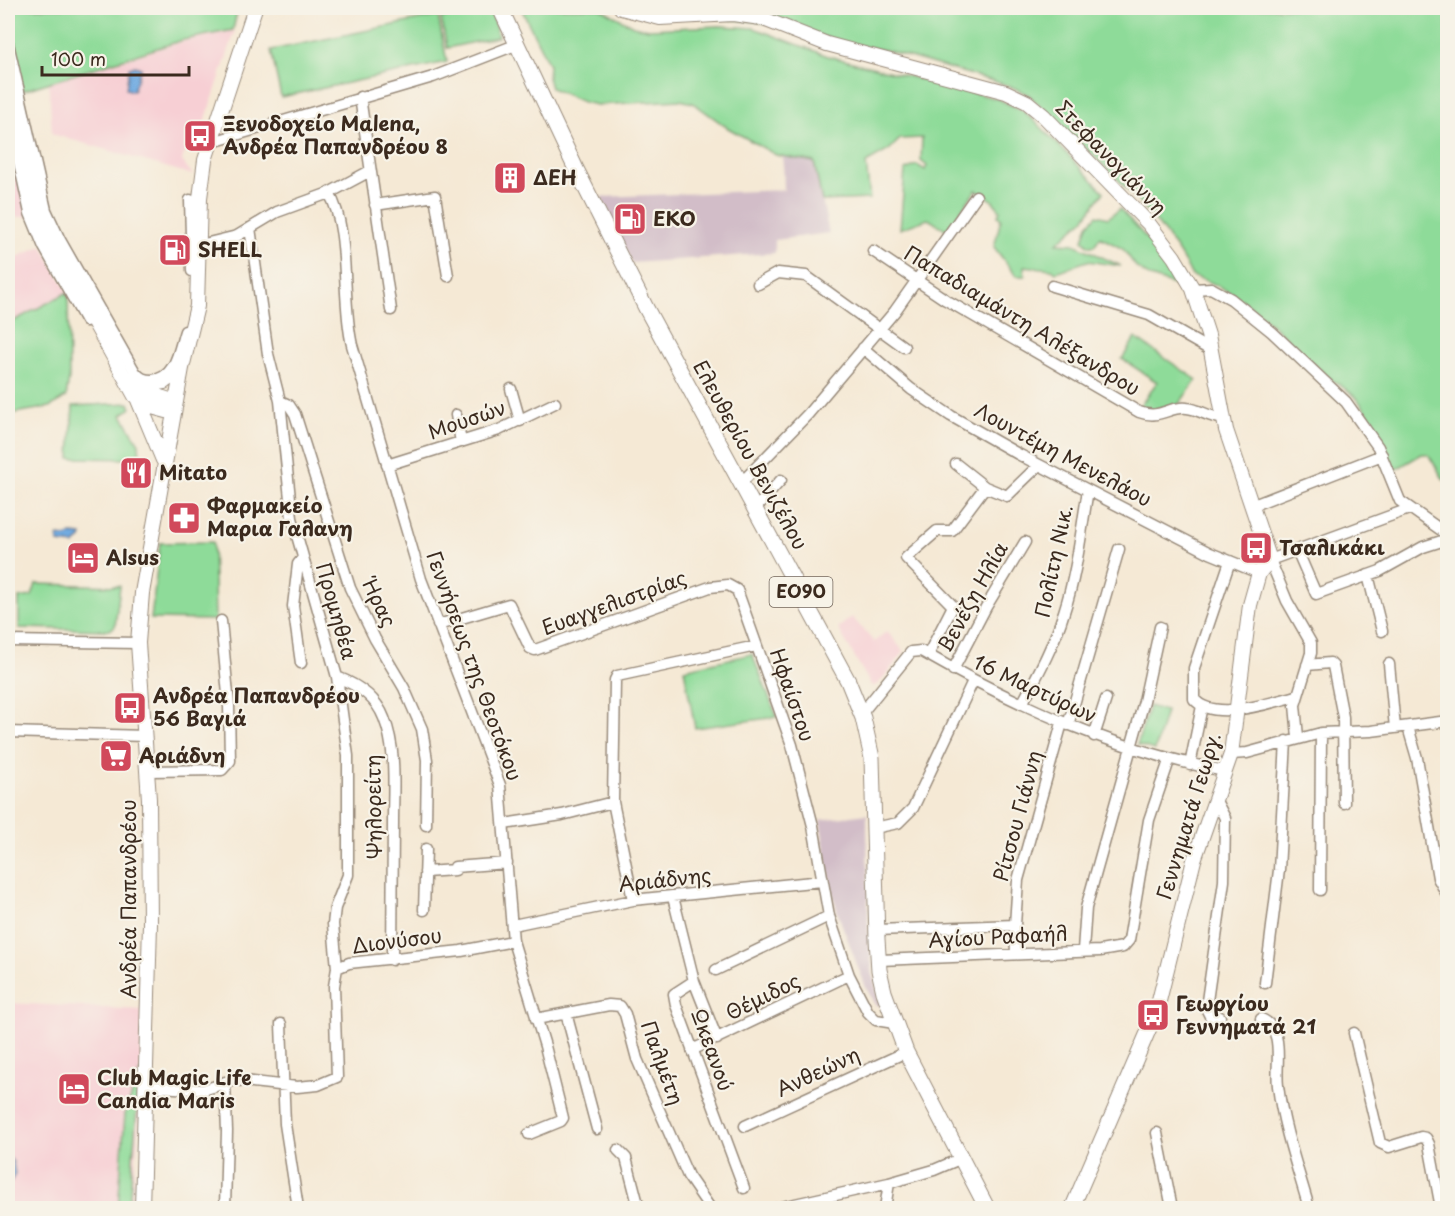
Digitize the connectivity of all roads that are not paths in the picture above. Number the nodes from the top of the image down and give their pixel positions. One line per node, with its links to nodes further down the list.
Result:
1 (255, 8): 9 (street)
2 (500, 8): 5 (main road, Ελευθερίου Βενιζέλου / ΕΟ90)
3 (621, 8): 22 (street, Στεφανογιάννη)
4 (8, 43): 13 (street)
5 (518, 44): 7 (street); 44 (main road, Ελευθερίου Βενιζέλου / ΕΟ90)
6 (8, 80): 30 (street)
7 (360, 97): 9 (street); 10 (street)
8 (8, 112): 39 (street)
9 (209, 142): 16 (street)
10 (370, 171): 11 (street); 14 (street)
11 (329, 193): 15 (street); 41 (street, Γεννήσεως της Θεοτόκου)
12 (976, 196): 19 (street)
13 (190, 200)
14 (375, 205): 18 (street); 23 (street)
15 (250, 228): 16 (street); 31 (street, Προμηθέα)
16 (200, 245): 28 (street)
17 (873, 251): 19 (street, Παπαδιαμάντη Αλέξανδρου)
18 (448, 276)
19 (917, 281): 24 (street); 35 (street, Παπαδιαμάντη Αλέξανδρου)
20 (758, 284): 24 (street)
21 (1052, 286): 27 (street)
22 (1193, 289): 27 (street); 38 (street)
23 (391, 310)
24 (880, 328): 25 (street); 26 (street)
25 (904, 347)
26 (863, 348): 42 (street, Λουντέμη Μενελάου); 44 (street)
27 (1212, 351): 35 (street)
28 (182, 368): 30 (street); 33 (street, Ανδρέα Παπανδρέου)
29 (511, 389): 36 (street)
30 (137, 391): 33 (street); 39 (street)
31 (280, 401): 54 (street, Προμηθέα); 100 (street, Ήρας)
32 (555, 403): 36 (street, Μουσών)
33 (175, 407): 39 (street, Ανδρέα Παπανδρέου)
34 (456, 416): 37 (street)
35 (1224, 418): 47 (street)
36 (520, 422): 37 (street, Μουσών)
37 (461, 442): 41 (street, Μουσών)
38 (1382, 455): 47 (street); 49 (street)
39 (160, 459): 64 (street, Ανδρέα Παπανδρέου)
40 (956, 464): 45 (street)
41 (387, 465): 60 (street, Γεννήσεως της Θεοτόκου)
42 (1039, 465): 45 (street); 46 (street, Λουντέμη Μενελάου)
43 (781, 480): 48 (street)
44 (742, 482): 48 (main road, Ελευθερίου Βενιζέλου / ΕΟ90)
45 (985, 487): 66 (street)
46 (1088, 490): 56 (street, Λουντέμη Μενελάου); 75 (street, Πολίτη Νικ.)
47 (1251, 506): 55 (street)
48 (756, 508): 78 (main road, Ελευθερίου Βενιζέλου / ΕΟ90)
49 (1409, 509): 50 (street); 53 (street)
50 (1448, 537): 58 (street)
51 (1025, 542): 70 (street, Βενέζη Ηλία)
52 (1119, 549): 80 (street, Ρίτσου Γιάννη)
53 (1297, 550): 55 (street); 58 (street)
54 (302, 559): 67 (street); 71 (street, Προμηθέα)
55 (1270, 560): 57 (street, Γεννηματά Γεωργ.); 69 (street)
56 (1230, 561): 57 (street, Λουντέμη Μενελάου); 76 (street)
57 (1259, 573): 77 (street, Γεννηματά Γεωργ.)
58 (1368, 575): 62 (street)
59 (221, 621): 94 (street)
60 (438, 625): 65 (street, Ευαγγελιστρίας); 99 (street, Γεννήσεως της Θεοτόκου)
61 (1160, 627): 90 (street)
62 (1382, 631)
63 (8, 641): 64 (street)
64 (138, 643): 86 (street, Ανδρέα Παπανδρέου)
65 (756, 646): 97 (street, Ηφαίστου); 105 (street, Ηφαίστου)
66 (928, 655): 70 (street, 16 Μαρτύρων); 78 (street)
67 (301, 663)
68 (1389, 664): 82 (street)
69 (1307, 665): 73 (street); 83 (street)
70 (953, 670): 72 (street, 16 Μαρτύρων)
71 (337, 677): 118 (street, Ψηλορείτη); 120 (street, Προμηθέα)
72 (973, 681): 75 (street, 16 Μαρτύρων); 101 (street)
73 (1297, 696): 77 (street); 88 (street)
74 (1106, 699): 87 (street)
75 (1022, 704): 80 (street, 16 Μαρτύρων)
76 (1199, 704): 77 (street); 93 (street)
77 (1238, 710): 91 (street, Γεννηματά Γεωργ.)
78 (861, 714): 101 (main road, Ελευθερίου Βενιζέλου / ΕΟ90)
79 (1448, 721): 81 (street)
80 (1065, 724): 87 (street, 16 Μαρτύρων); 113 (street, Ρίτσου Γιάννη)
81 (1408, 727): 82 (street); 107 (street)
82 (1395, 728): 83 (street)
83 (1343, 730): 85 (street); 98 (street)
84 (8, 732): 86 (street)
85 (1321, 733): 88 (street); 106 (street)
86 (145, 736): 94 (street, Ανδρέα Παπανδρέου)
87 (1094, 736): 90 (street, 16 Μαρτύρων)
88 (1298, 738): 89 (street)
89 (1286, 741): 91 (street); 124 (street)
90 (1130, 748): 92 (street, 16 Μαρτύρων); 116 (street)
91 (1231, 753): 95 (street, Γεννηματά Γεωργ.)
92 (1169, 761): 93 (street, 16 Μαρτύρων); 116 (street, Αγίου Ραφαήλ)
93 (1190, 765): 95 (street, 16 Μαρτύρων)
94 (148, 771): 136 (street, Ανδρέα Παπανδρέου)
95 (1225, 771): 96 (street, Γεννηματά Γεωργ.)
96 (1215, 799): 126 (street); 154 (street, Γεννηματά Γεωργ.)
97 (613, 802): 99 (street); 109 (street, Ηφαίστου)
98 (1344, 803)
99 (504, 824): 103 (street, Γεννήσεως της Θεοτόκου)
100 (426, 825)
101 (874, 828): 114 (main road, Ελευθερίου Βενιζέλου / ΕΟ90)
102 (426, 849): 104 (street)
103 (507, 863): 104 (street); 112 (street, Γεννήσεως της Θεοτόκου)
104 (425, 872): 110 (street)
105 (822, 881): 108 (street, Αριάδνης); 111 (street, Ηφαίστου)
106 (1320, 890)
107 (1447, 895)
108 (673, 897): 109 (street, Αριάδνης); 123 (street, Ωκεανού)
109 (633, 900): 112 (street, Αριάδνης)
110 (424, 910)
111 (829, 916): 121 (street); 122 (street, Ηφαίστου)
112 (513, 925): 115 (street, Γεννήσεως της Θεοτόκου)
113 (1015, 925): 114 (street); 117 (street, Ρίτσου Γιάννη)
114 (877, 930): 119 (main road, Ελευθερίου Βενιζέλου / ΕΟ90)
115 (513, 941): 118 (street, Διονύσου); 127 (street, Γεννήσεως της Θεοτόκου)
116 (1083, 950): 117 (street, Αγίου Ραφαήλ)
117 (1016, 954): 119 (street, Αγίου Ραφαήλ)
118 (392, 960): 120 (street, Διονύσου)
119 (880, 960): 129 (main road, Ελευθερίου Βενιζέλου / ΕΟ90)
120 (337, 968): 137 (street, Διονύσου)
121 (716, 970)
122 (849, 975): 129 (street, Ηφαίστου); 132 (street, Θέμιδος)
123 (694, 981): 132 (street); 133 (street, Ωκεανού)
124 (1265, 983)
125 (566, 1013): 127 (street, Παλμέτη); 139 (street); 151 (street, Παλμέτη)
126 (1220, 1017)
127 (536, 1019): 141 (street, Γεννήσεως της Θεοτόκου)
128 (1261, 1019): 156 (street)
129 (894, 1023): 134 (main road, Ελευθερίου Βενιζέλου / ΕΟ90)
130 (281, 1024): 137 (street)
131 (1354, 1033): 157 (street)
132 (717, 1039): 133 (street, Θέμιδος)
133 (692, 1050): 145 (street, Ωκεανού)
134 (906, 1052): 138 (street, Ανθεώνη); 143 (main road, Ελευθερίου Βενιζέλου / ΕΟ90)
135 (225, 1082): 136 (street, Διονύσου); 137 (street, Διονύσου); 148 (street)
136 (147, 1086): 147 (street, Ανδρέα Παπανδρέου)
137 (284, 1087): 149 (street)
138 (745, 1126)
139 (597, 1129)
140 (1157, 1133): 155 (street)
141 (529, 1134)
142 (618, 1150): 150 (street)
143 (962, 1158): 144 (street); 153 (main road, Ελευθερίου Βενιζέλου / ΕΟ90)
144 (889, 1183): 146 (street); 152 (street)
145 (744, 1188)
146 (777, 1208)
147 (142, 1209)
148 (225, 1209)
149 (298, 1209)
150 (639, 1209)
151 (710, 1209)
152 (885, 1209)
153 (987, 1209)
154 (1072, 1209)
155 (1172, 1209)
156 (1309, 1209)
157 (1441, 1209)

